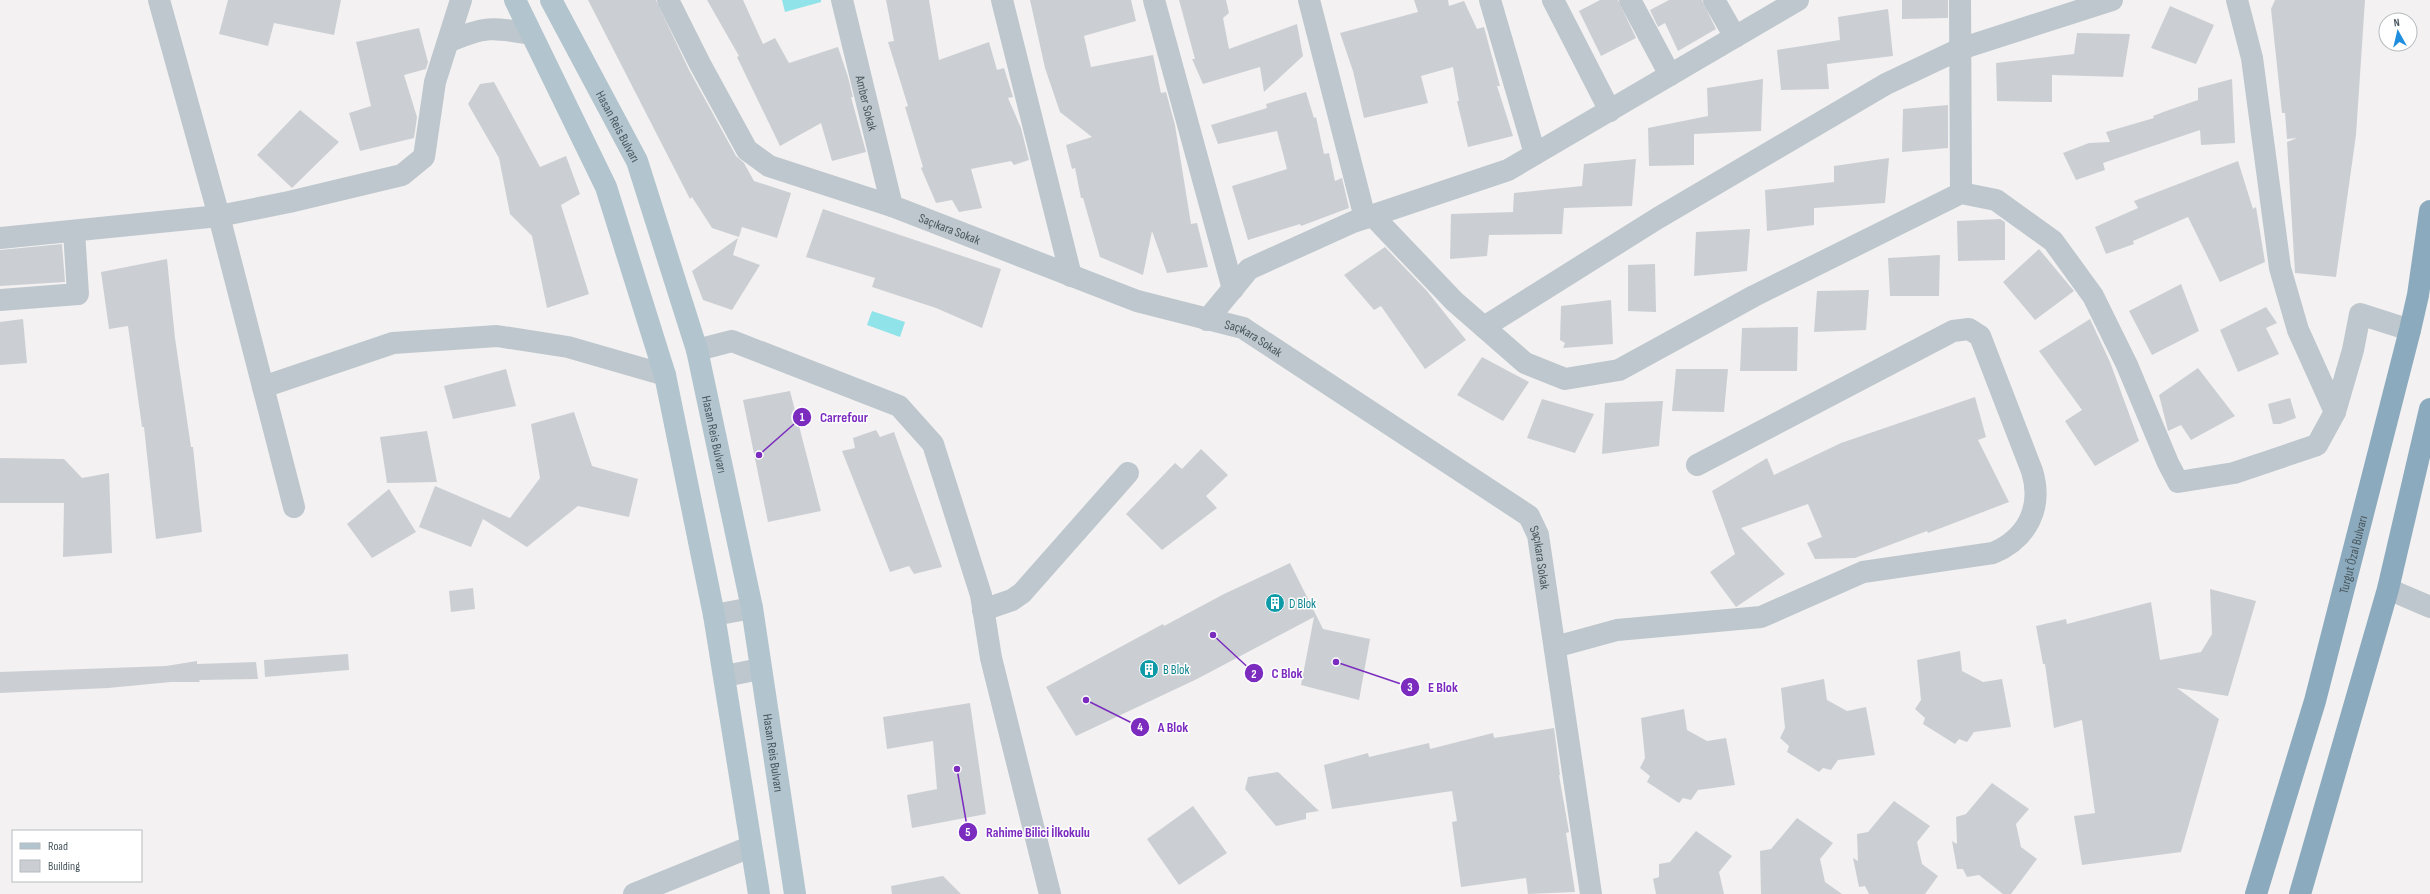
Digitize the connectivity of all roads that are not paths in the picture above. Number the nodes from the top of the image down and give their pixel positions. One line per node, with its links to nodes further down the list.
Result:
1 (158, 0): 28 (street)
2 (461, 0): 20 (street)
3 (515, 0): 18 (main road)
4 (551, 0): 38 (main road, Hasan Reis Bulvarı)
5 (668, 0): 26 (street, Saçıkara Sokak)
6 (842, 0): 26 (street, Amber Sokak)
7 (1002, 0): 32 (street)
8 (1154, 0): 33 (street)
9 (1309, 0): 29 (street)
10 (1490, 0): 24 (street)
11 (1553, 0): 23 (street)
12 (1630, 0): 22 (street)
13 (1714, 0): 19 (street)
14 (1798, 0): 19 (street)
15 (1960, 0): 21 (street)
16 (2112, 0): 21 (street)
17 (2237, 0): 42 (street)
18 (531, 34): 20 (street); 39 (main road)
19 (1735, 37): 22 (street)
20 (448, 42): 28 (street)
21 (1960, 49): 25 (street); 36 (street)
22 (1670, 75): 23 (street)
23 (1610, 111): 24 (street)
24 (1535, 154): 29 (street)
25 (1961, 193): 36 (street); 42 (street)
26 (892, 206): 32 (street, Saçıkara Sokak)
27 (2430, 211): 37 (highway, Turgut Özal Bulvarı)
28 (219, 216): 30 (street); 40 (street)
29 (1369, 217): 33 (street); 36 (street)
30 (74, 231): 31 (street); 34 (street)
31 (0, 238)
32 (1070, 276): 35 (street, Saçıkara Sokak)
33 (1233, 289): 35 (street)
34 (0, 300)
35 (1207, 320): 51 (street, Saçıkara Sokak)
36 (1484, 327)
37 (2410, 330): 42 (street); 60 (highway, Turgut Özal Bulvarı)
38 (697, 350): 48 (main road, Hasan Reis Bulvarı); 49 (street)
39 (665, 375): 40 (street); 50 (main road)
40 (263, 387): 45 (street)
41 (2430, 409): 46 (highway)
42 (2335, 412)
43 (1697, 465): 51 (street)
44 (1128, 473): 49 (street)
45 (294, 507)
46 (2388, 589): 47 (street); 61 (highway)
47 (2430, 606)
48 (752, 608): 50 (street); 52 (main road, Hasan Reis Bulvarı)
49 (983, 610): 58 (street)
50 (714, 615): 53 (main road)
51 (1555, 647): 59 (street, Saçıkara Sokak)
52 (760, 669): 53 (street); 57 (main road, Hasan Reis Bulvarı)
53 (725, 676): 54 (main road)
54 (750, 847): 55 (street); 56 (main road)
55 (634, 894)
56 (759, 894)
57 (795, 894)
58 (1050, 894)
59 (1591, 894)
60 (2256, 894)
61 (2300, 894)

